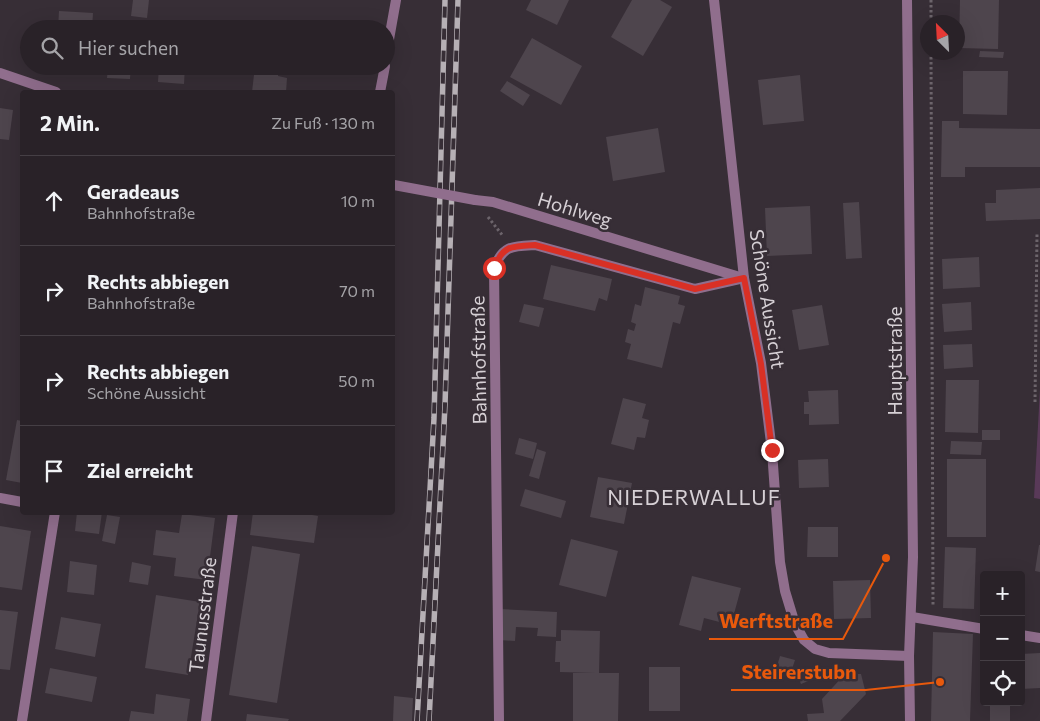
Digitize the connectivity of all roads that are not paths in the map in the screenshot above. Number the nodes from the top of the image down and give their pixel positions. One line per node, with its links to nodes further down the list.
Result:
1 (396, 0): 4 (street)
2 (714, 0): 10 (street, Schöne Aussicht)
3 (907, 0): 15 (street, Hauptstraße)
4 (392, 20)
5 (0, 73): 7 (street)
6 (383, 75): 8 (street)
7 (50, 90)
8 (380, 90)
9 (395, 184): 10 (street, Hohlweg, bridge)
10 (744, 278): 19 (street, Schöne Aussicht); 22 (street, Bahnhofstraße)
11 (0, 498): 12 (street)
12 (20, 502)
13 (56, 515): 20 (street)
14 (233, 515): 21 (street, Taunusstraße)
15 (912, 617): 16 (street); 19 (street, Hauptstraße)
16 (980, 628)
17 (1025, 636): 18 (street)
18 (1040, 638)
19 (909, 656): 23 (street, Hauptstraße)
20 (22, 721)
21 (206, 721)
22 (499, 721)
23 (910, 721)

